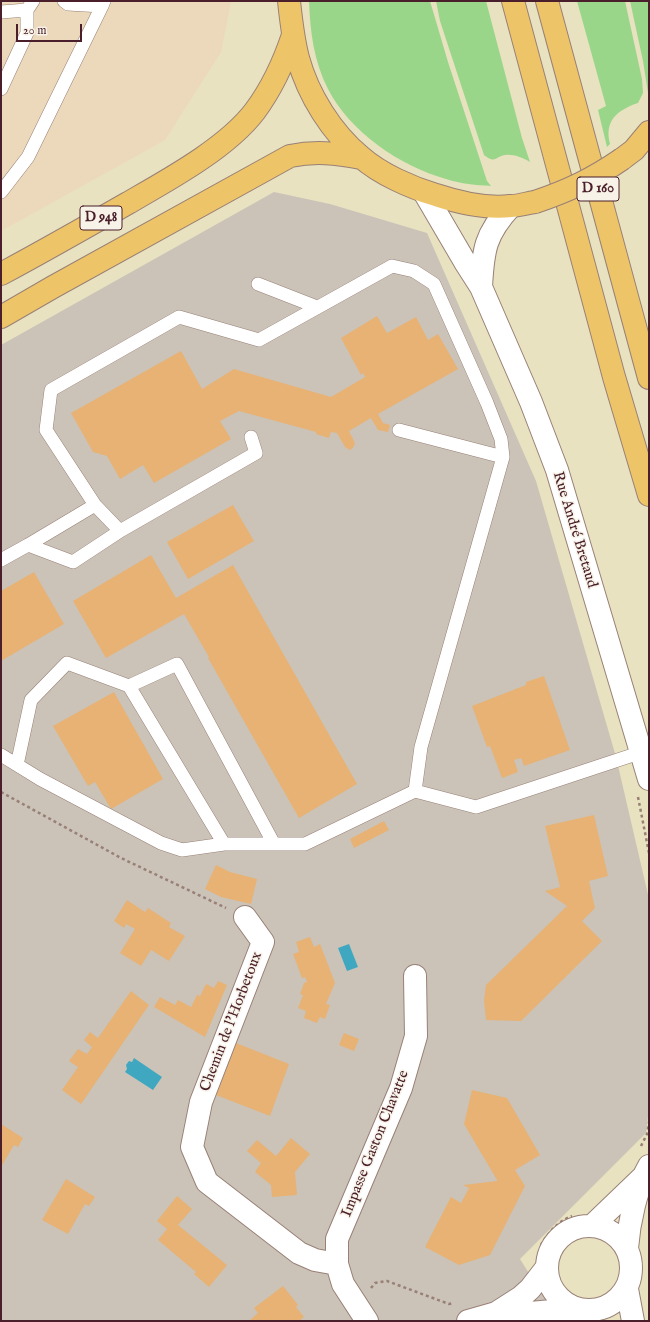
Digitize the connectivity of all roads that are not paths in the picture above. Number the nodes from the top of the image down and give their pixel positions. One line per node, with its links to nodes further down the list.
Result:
1 (64, 1): 5 (lane)
2 (289, 1): 8 (highway)
3 (513, 1): 25 (highway, D 160)
4 (547, 1): 21 (highway, D 160)
5 (103, 3): 13 (lane)
6 (30, 6): 7 (lane); 9 (lane)
7 (1, 12)
8 (293, 35): 12 (highway); 16 (highway, D 948)
9 (1, 89)
10 (649, 132): 11 (highway)
11 (635, 153): 15 (highway, bridge)
12 (361, 158): 14 (highway); 20 (highway, D 948)
13 (1, 192)
14 (424, 192): 15 (highway); 18 (street, Rue André Bretaud)
15 (511, 206): 18 (street, Rue André Bretaud)
16 (1, 274)
17 (258, 284): 19 (lane)
18 (481, 287): 31 (street, Rue André Bretaud)
19 (317, 306): 24 (lane); 26 (lane)
20 (1, 317)
21 (649, 378)
22 (399, 430): 24 (lane)
23 (251, 437): 27 (lane)
24 (503, 457): 35 (lane)
25 (649, 495)
26 (95, 505): 27 (lane); 28 (lane)
27 (120, 531): 28 (lane)
28 (28, 546): 29 (lane)
29 (1, 560)
30 (129, 686): 33 (lane); 36 (lane); 37 (lane)
31 (642, 752): 34 (street, Rue André Bretaud); 35 (lane)
32 (1, 755): 33 (lane)
33 (17, 765): 36 (lane)
34 (649, 779)
35 (415, 791): 37 (lane)
36 (224, 844): 37 (lane)
37 (274, 844)
38 (245, 917): 44 (street, Chemin de l’Horbetoux)
39 (415, 976): 44 (street, Impasse Gaston Chavatte)
40 (644, 1164): 41 (street); 42 (street)
41 (584, 1220): 42 (street); 43 (street)
42 (627, 1248): 45 (street)
43 (543, 1258): 46 (street); 47 (street)
44 (337, 1264): 48 (street)
45 (627, 1288): 46 (street); 51 (street)
46 (582, 1310): 47 (street); 50 (street)
47 (496, 1313): 49 (street)
48 (364, 1315)
49 (468, 1321)
50 (608, 1321)
51 (633, 1321)

